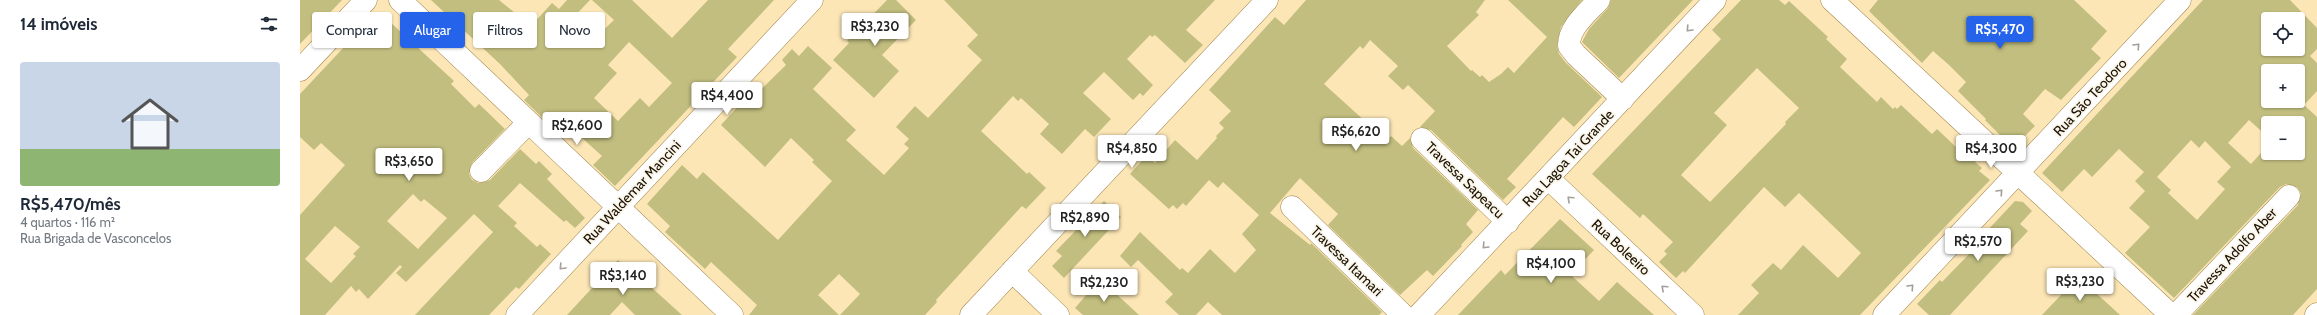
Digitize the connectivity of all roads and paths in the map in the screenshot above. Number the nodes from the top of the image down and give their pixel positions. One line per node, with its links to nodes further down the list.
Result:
1 (366, 0): 9 (street)
2 (400, 0): 11 (street)
3 (812, 0): 18 (street, Rua Waldemar Mancini)
4 (1267, 0): 20 (street)
5 (1599, 0): 10 (street)
6 (1715, 0): 10 (street, Rua Lagoa Tai Grande, one-way to 10)
7 (1832, 0): 14 (street)
8 (2180, 0): 14 (street, Rua São Teodoro, one-way to 8)
9 (300, 70)
10 (1623, 99): 15 (street, Rua Lagoa Tai Grande)
11 (528, 123): 13 (street); 18 (street)
12 (1422, 139): 19 (street, Travessa Sapeacu)
13 (481, 171)
14 (2019, 172): 28 (street, Rua São Teodoro, one-way to 14); 29 (street)
15 (1549, 179): 19 (street, Rua Lagoa Tai Grande); 27 (street, Rua Boleeiro, one-way to 15)
16 (2288, 196): 30 (street, Travessa Adolfo Aber)
17 (1292, 207): 25 (street, Travessa Itamari)
18 (617, 208): 21 (street, Rua Waldemar Mancini, one-way to 21); 22 (street)
19 (1508, 222): 26 (street, Rua Lagoa Tai Grande, one-way to 26)
20 (1012, 271): 23 (street); 24 (street)
21 (517, 315)
22 (732, 315)
23 (971, 315)
24 (1058, 315)
25 (1402, 315)
26 (1420, 315)
27 (1693, 315)
28 (1884, 315)
29 (2171, 315)
30 (2176, 315)

